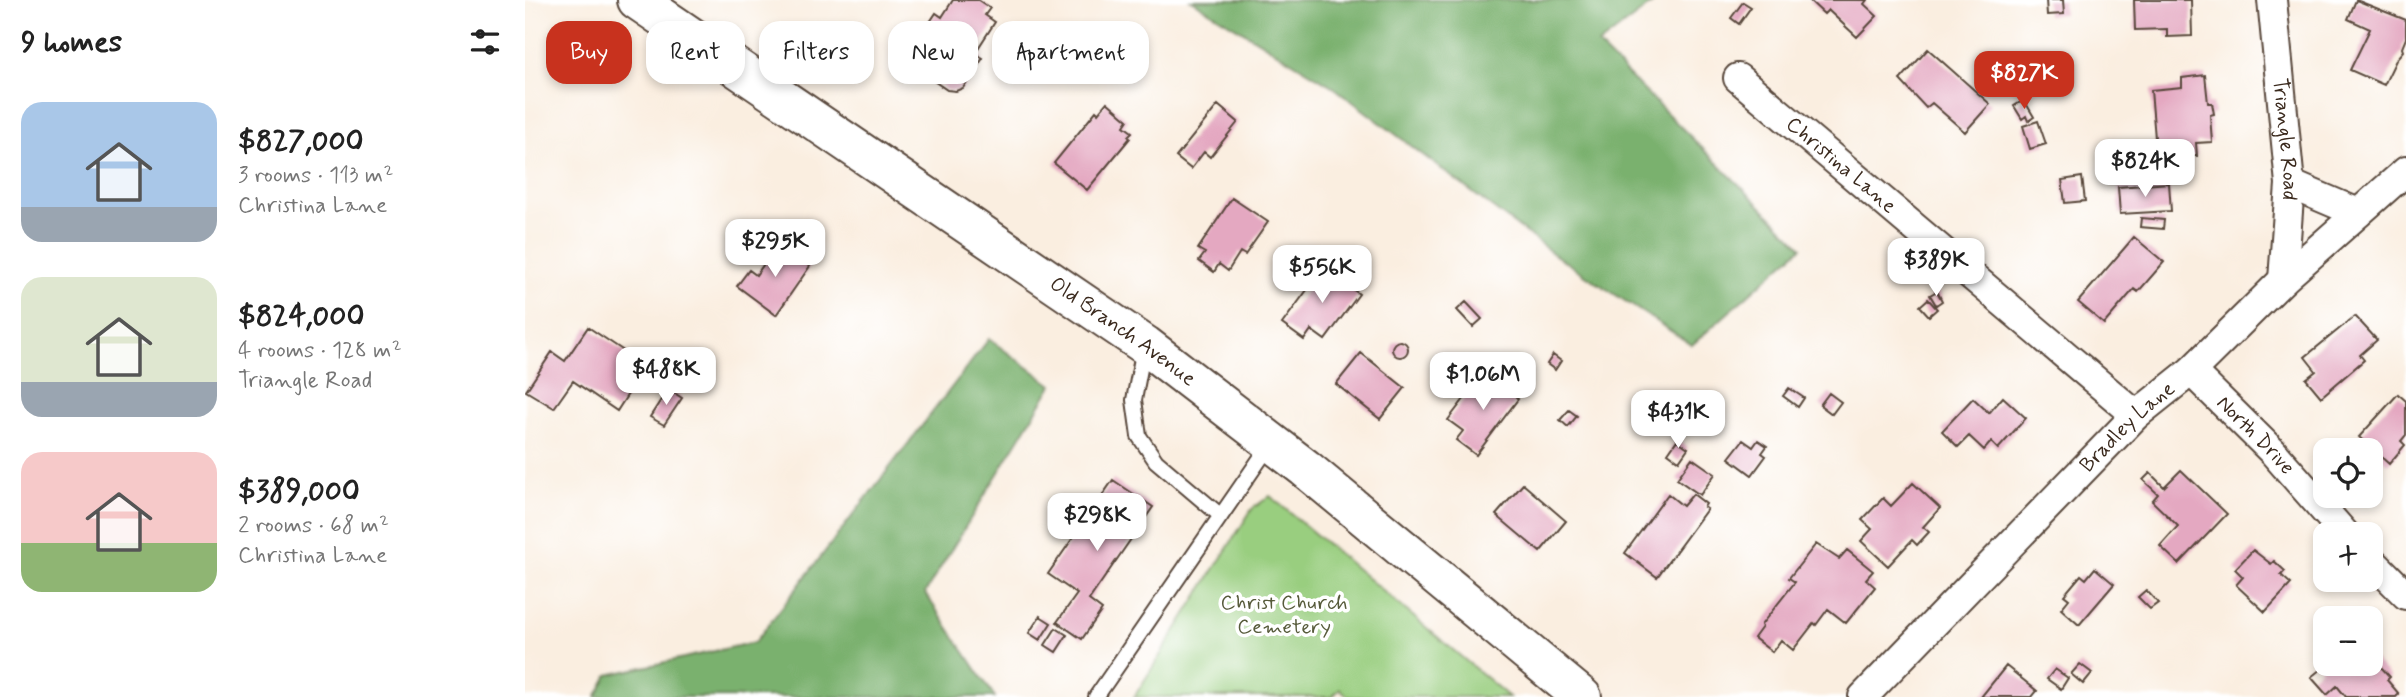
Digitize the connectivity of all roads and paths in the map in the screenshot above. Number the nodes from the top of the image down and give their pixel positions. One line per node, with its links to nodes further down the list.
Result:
1 (637, 0): 8 (main road, Old Branch Avenue)
2 (2272, 0): 5 (street, Triangle Road)
3 (1738, 78): 10 (street, Christina Lane)
4 (2406, 171): 6 (street, Bradley Lane)
5 (2290, 184): 6 (street); 7 (street, Triangle Road)
6 (2358, 214): 7 (street, Bradley Lane)
7 (2283, 280): 9 (street, Bradley Lane)
8 (1145, 345): 11 (main road, Old Branch Avenue); 12 (lane)
9 (2191, 371): 10 (street, Bradley Lane); 13 (street, North Drive)
10 (2136, 415): 18 (street, Bradley Lane)
11 (1271, 442): 12 (lane); 17 (main road, Old Branch Avenue)
12 (1220, 516): 16 (lane)
13 (2334, 522)
14 (2383, 572): 15 (street)
15 (2406, 595)
16 (1101, 695)
17 (1582, 697)
18 (1863, 697)

